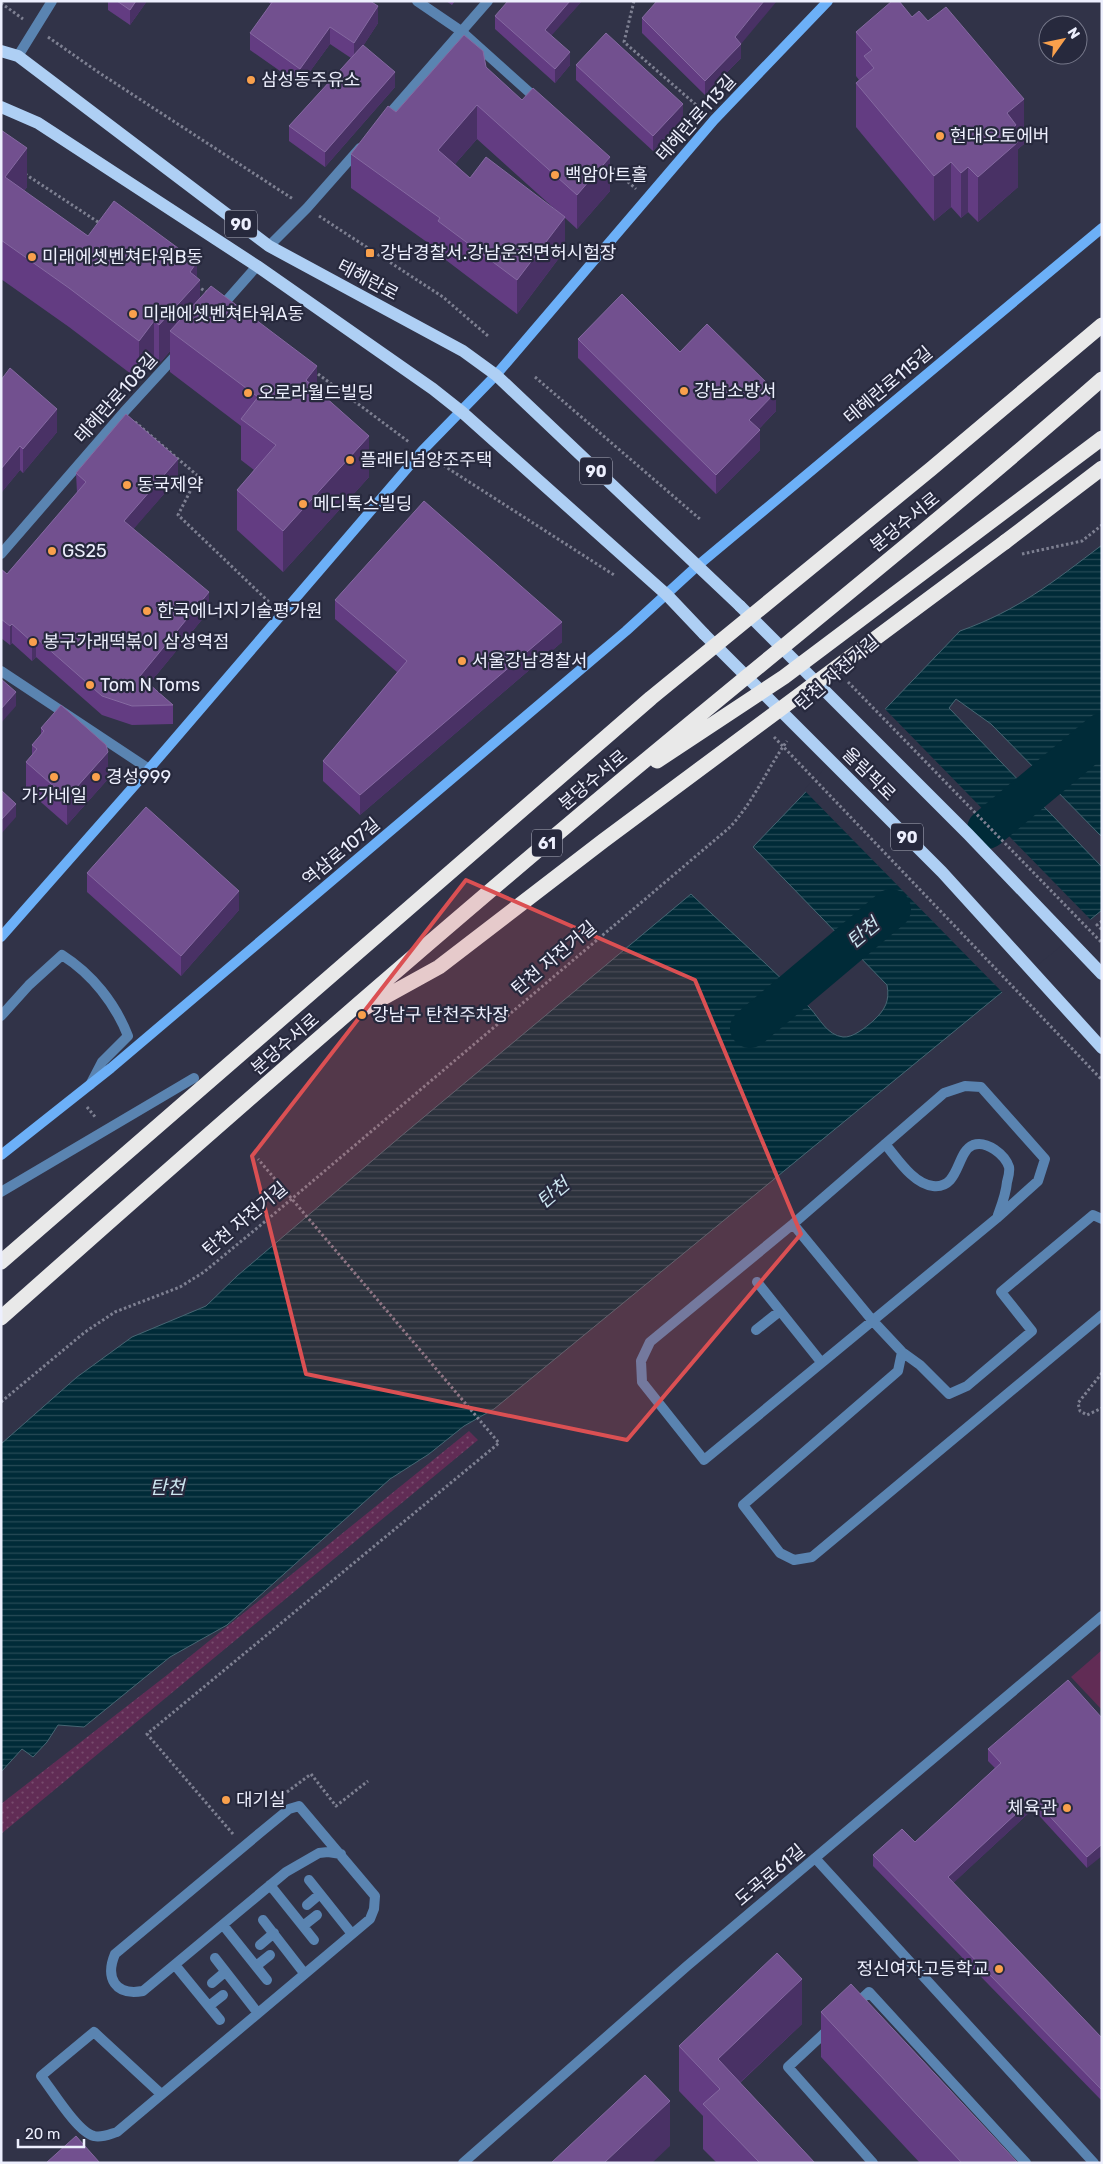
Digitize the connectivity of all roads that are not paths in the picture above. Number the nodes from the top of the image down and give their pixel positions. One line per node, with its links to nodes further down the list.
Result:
1 (52, 1): 7 (street)
2 (417, 1): 5 (street)
3 (488, 1): 5 (street)
4 (828, 1): 16 (street, 테헤란로113길)
5 (461, 31): 9 (street); 11 (street)
6 (1, 51): 7 (main road, 테헤란로 / 90)
7 (18, 56): 11 (main road, 테헤란로 / 90)
8 (1, 107): 12 (main road, 90)
9 (549, 110)
10 (1102, 228): 22 (street, 테헤란로115길)
11 (269, 246): 16 (main road, 테헤란로 / 90)
12 (257, 266): 13 (street); 18 (main road, 90)
13 (211, 318)
14 (1102, 325): 40 (highway, 분당수서로 / 61, bridge)
15 (184, 347): 21 (street, 테헤란로108길)
16 (496, 375): 18 (street, 테헤란로113길); 22 (main road, 테헤란로 / 90)
17 (1102, 379): 26 (highway, 분당수서로 / 61, bridge)
18 (462, 412): 23 (main road, 90); 25 (street, 테헤란로113길)
19 (1102, 438): 26 (highway, bridge)
20 (1102, 468): 30 (highway, bridge)
21 (1, 554)
22 (696, 566): 23 (street, 역삼로107길); 28 (main road, 올림픽로 / 90, bridge)
23 (667, 595): 31 (main road, 올림픽로 / 90, bridge); 33 (street, 역삼로107길)
24 (1, 671): 25 (street)
25 (149, 770): 27 (street, 테헤란로113길)
26 (596, 802): 30 (highway, 분당수서로 / 61, bridge)
27 (1, 937)
28 (1102, 974)
29 (1, 1016): 33 (street)
30 (336, 1024): 44 (highway, 분당수서로 / 61, bridge)
31 (1102, 1048)
32 (194, 1078): 36 (street)
33 (89, 1086): 35 (street, 역삼로107길)
34 (885, 1144): 38 (street); 38 (street); 39 (street)
35 (1, 1155)
36 (1, 1192)
37 (1100, 1217): 47 (street)
38 (997, 1218): 45 (street)
39 (793, 1224): 45 (street); 48 (street)
40 (1, 1262)
41 (757, 1282): 42 (street)
42 (780, 1311): 46 (street); 48 (street)
43 (1102, 1315): 47 (street)
44 (1, 1318)
45 (872, 1320): 47 (street); 48 (street)
46 (756, 1330)
47 (902, 1352)
48 (821, 1362)
49 (1102, 1616): 51 (street, 도곡로61길)
50 (340, 1854): 53 (street); 61 (street); 66 (street)
51 (815, 1858): 77 (street, 도곡로61길); 80 (street)
52 (309, 1880): 54 (street)
53 (270, 1885): 58 (street); 59 (street)
54 (320, 1894): 55 (street); 61 (street)
55 (306, 1905)
56 (317, 1915): 59 (street)
57 (263, 1920): 60 (street)
58 (223, 1925): 66 (street); 67 (street)
59 (304, 1926): 62 (street)
60 (274, 1934): 63 (street); 69 (street)
61 (352, 1934): 69 (street)
62 (314, 1940)
63 (260, 1945)
64 (270, 1955): 67 (street)
65 (215, 1958): 68 (street)
66 (175, 1965): 73 (street)
67 (256, 1966): 70 (street)
68 (225, 1972): 71 (street); 74 (street)
69 (304, 1973): 74 (street)
70 (267, 1980)
71 (212, 1983)
72 (223, 1995): 73 (street)
73 (209, 2006): 75 (street)
74 (257, 2012): 76 (street)
75 (220, 2020)
76 (160, 2093): 76 (street)
77 (463, 2163)
78 (874, 2163): 79 (street)
79 (1026, 2163)
80 (1094, 2163)

